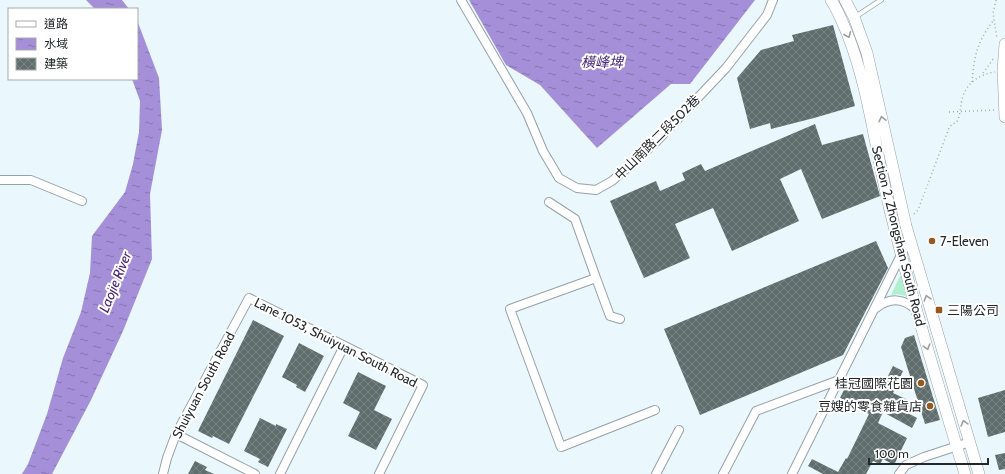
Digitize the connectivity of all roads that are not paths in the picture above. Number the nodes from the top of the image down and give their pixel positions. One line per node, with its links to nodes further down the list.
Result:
1 (461, 0): 2 (street, 中山南路二段502巷)
2 (773, 0)
3 (831, 0): 13 (main road, Section 2, Zhongshan South Road, one-way to 13)
4 (845, 0): 6 (main road, Section 2, Zhongshan South Road)
5 (881, 0): 6 (lane)
6 (854, 17): 11 (main road, Section 2, Zhongshan South Road, one-way to 6)
7 (1001, 45): 8 (main road)
8 (1003, 114)
9 (0, 180): 10 (street)
10 (82, 201)
11 (900, 201): 13 (lane); 14 (main road, Section 2, Zhongshan South Road)
12 (549, 202): 16 (street)
13 (888, 205): 15 (main road, Section 2, Zhongshan South Road)
14 (910, 239): 15 (street); 26 (main road, Section 2, Zhongshan South Road, one-way to 14)
15 (901, 255): 18 (street); 19 (main road, Section 2, Zhongshan South Road)
16 (596, 278): 20 (street); 23 (street)
17 (249, 298): 21 (street, Lane 1053, Shuiyuan South Road); 25 (street, Shuiyuan South Road)
18 (874, 310): 19 (street); 22 (street)
19 (916, 310): 27 (main road, Section 2, Zhongshan South Road, one-way to 27)
20 (620, 319)
21 (344, 346): 30 (street); 31 (street, Lane 1053, Shuiyuan South Road)
22 (839, 380): 33 (street); 34 (street)
23 (655, 410)
24 (679, 430): 32 (street)
25 (176, 434): 28 (street, Shuiyuan South Road); 29 (street)
26 (970, 442): 27 (street); 37 (main road, Section 2, Zhongshan South Road)
27 (957, 446): 35 (street); 36 (main road, Section 2, Zhongshan South Road)
28 (162, 474)
29 (255, 474)
30 (280, 474)
31 (379, 474)
32 (656, 474)
33 (723, 474)
34 (792, 474)
35 (899, 474)
36 (965, 474)
37 (979, 474)

